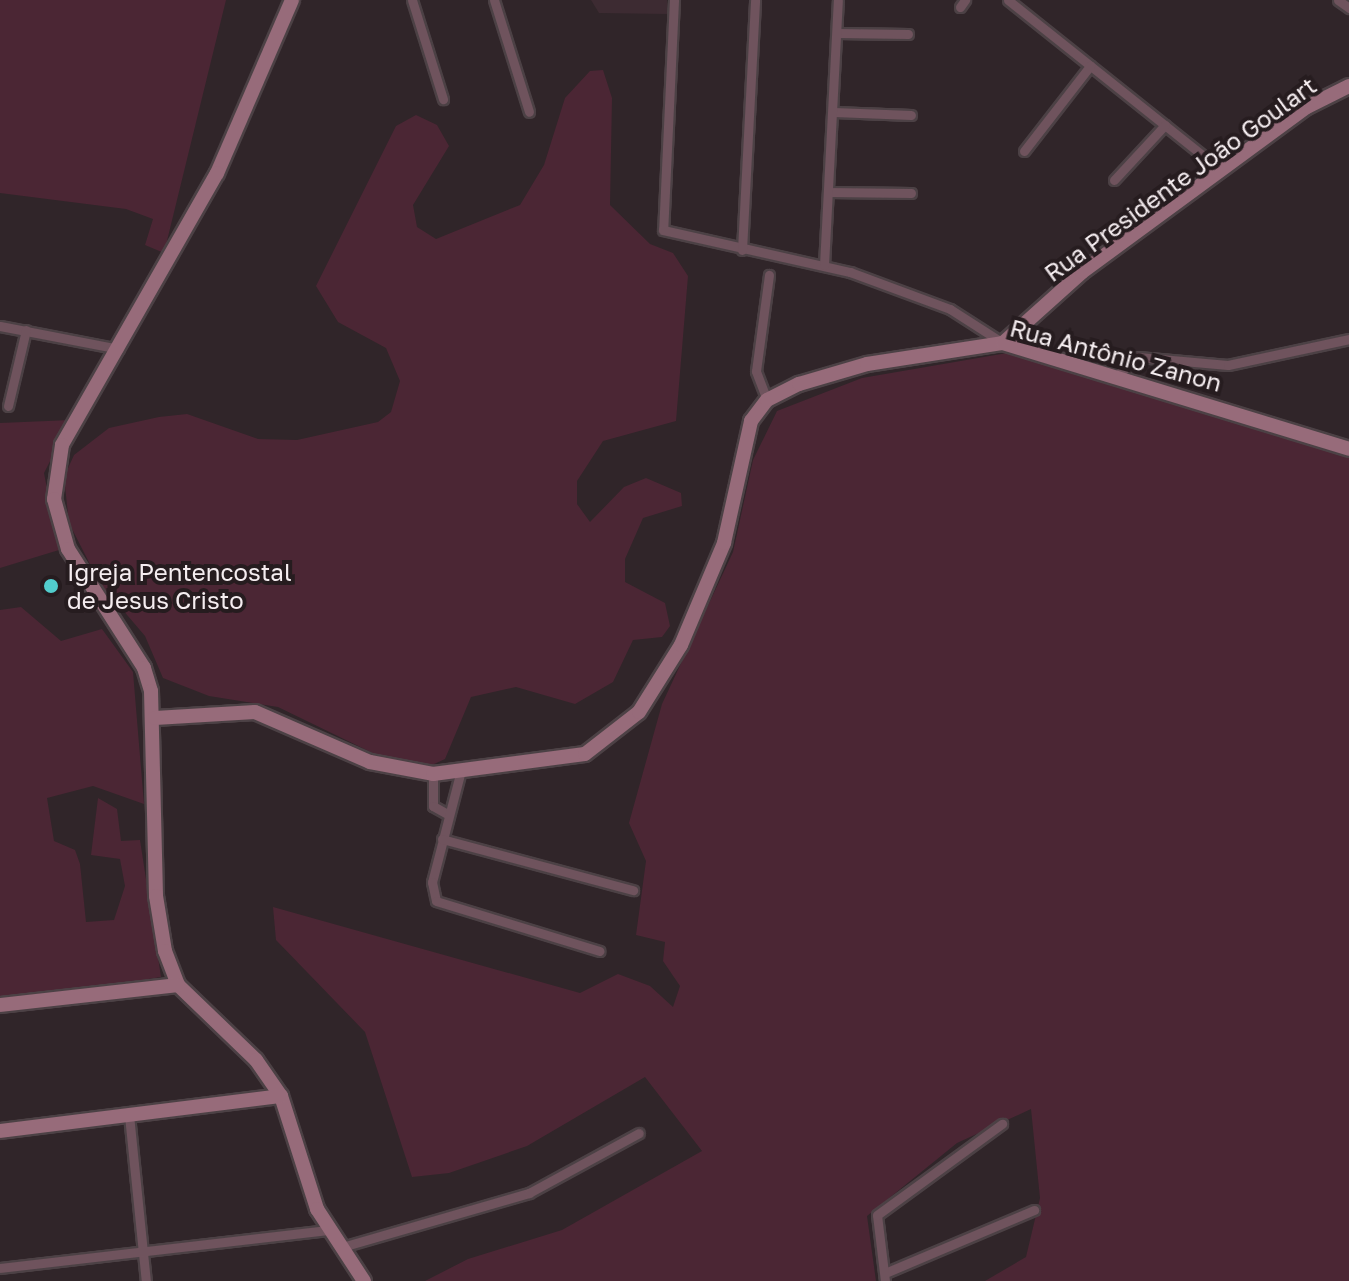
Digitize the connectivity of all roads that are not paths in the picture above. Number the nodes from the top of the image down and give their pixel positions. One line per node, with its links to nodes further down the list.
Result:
1 (292, 0): 31 (main road)
2 (412, 0): 14 (street)
3 (494, 0): 15 (street)
4 (674, 0): 24 (street)
5 (755, 0): 24 (street)
6 (838, 0): 10 (street)
7 (1008, 0): 12 (street)
8 (1338, 0): 9 (street)
9 (1349, 8)
10 (837, 33): 11 (street); 16 (street)
11 (908, 34)
12 (1090, 66): 18 (street); 19 (street)
13 (1349, 86): 20 (main road, Rua Presidente João Goulart)
14 (443, 99)
15 (529, 112)
16 (834, 112): 17 (street); 22 (street)
17 (911, 115)
18 (1165, 125): 20 (street); 21 (street)
19 (1024, 151)
20 (1221, 170): 30 (main road, Rua Presidente João Goulart)
21 (1114, 180)
22 (828, 192): 23 (street); 25 (street)
23 (911, 193)
24 (742, 250): 25 (street)
25 (824, 265): 30 (street)
26 (769, 275): 33 (street)
27 (0, 326): 28 (street)
28 (26, 330): 31 (street); 34 (street)
29 (1349, 339): 32 (street)
30 (1003, 343): 32 (main road, Rua Antônio Zanon); 33 (main road, Rua Antônio Zanon)
31 (122, 350): 36 (main road)
32 (1115, 377): 35 (main road, Rua Antônio Zanon)
33 (767, 400): 38 (main road)
34 (8, 406)
35 (1349, 449)
36 (155, 718): 37 (main road); 43 (main road)
37 (433, 774): 38 (main road); 39 (street)
38 (460, 774): 39 (street)
39 (449, 815): 40 (street)
40 (442, 839): 41 (street); 42 (street)
41 (633, 890)
42 (600, 951)
43 (178, 985): 44 (main road); 45 (main road)
44 (0, 1005)
45 (281, 1096): 46 (main road); 51 (main road)
46 (129, 1115): 48 (main road); 53 (street)
47 (1002, 1124): 55 (street)
48 (0, 1131)
49 (639, 1133): 52 (street)
50 (1034, 1210): 55 (street)
51 (328, 1230): 52 (main road); 53 (street)
52 (342, 1247): 57 (main road)
53 (143, 1252): 54 (street); 56 (street)
54 (0, 1268)
55 (885, 1277)
56 (146, 1281)
57 (364, 1281)

